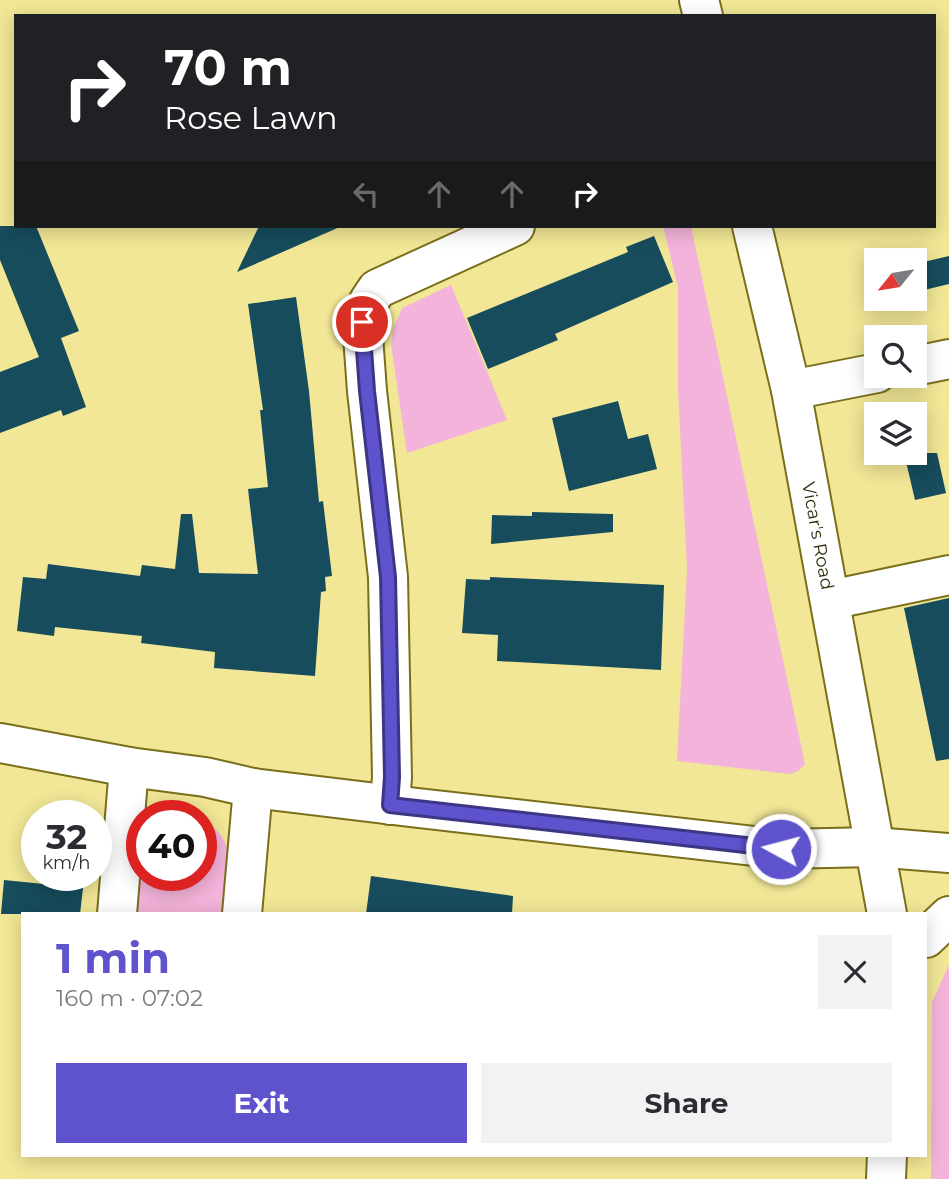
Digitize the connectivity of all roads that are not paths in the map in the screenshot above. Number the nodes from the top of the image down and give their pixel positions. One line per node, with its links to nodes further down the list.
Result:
1 (511, 228): 12 (street)
2 (752, 228): 6 (street, Vicar's Road)
3 (949, 359): 4 (street)
4 (927, 364)
5 (864, 376): 6 (street)
6 (791, 390): 8 (street, Vicar's Road)
7 (949, 575): 8 (street)
8 (830, 600): 13 (street, Vicar's Road)
9 (0, 743): 10 (street)
10 (129, 767): 11 (street); 15 (street)
11 (253, 788): 12 (street); 16 (street)
12 (390, 805): 13 (street)
13 (874, 848): 14 (street); 17 (street, Vicar's Road)
14 (949, 853)
15 (117, 912)
16 (242, 912)
17 (887, 912)
18 (949, 916): 19 (street)
19 (927, 937)
20 (887, 1157): 21 (street)
21 (886, 1179)

